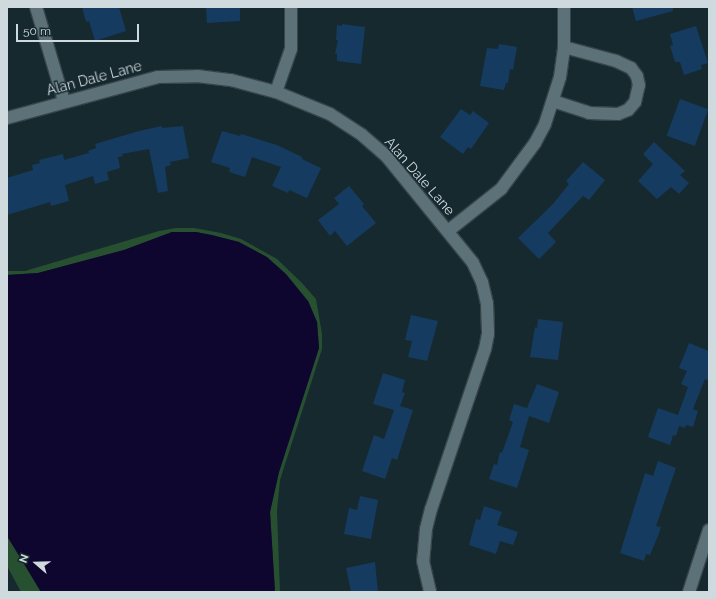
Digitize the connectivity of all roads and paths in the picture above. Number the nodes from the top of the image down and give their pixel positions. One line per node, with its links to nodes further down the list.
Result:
1 (36, 7): 6 (street)
2 (291, 7): 5 (street)
3 (564, 7): 4 (street)
4 (564, 47): 7 (street); 7 (street)
5 (276, 92): 6 (street, Alan Dale Lane); 9 (street, Alan Dale Lane)
6 (64, 102): 8 (street, Alan Dale Lane)
7 (553, 102): 9 (street)
8 (7, 118)
9 (448, 231): 11 (street, Alan Dale Lane)
10 (709, 530): 12 (street)
11 (430, 592)
12 (689, 592)

